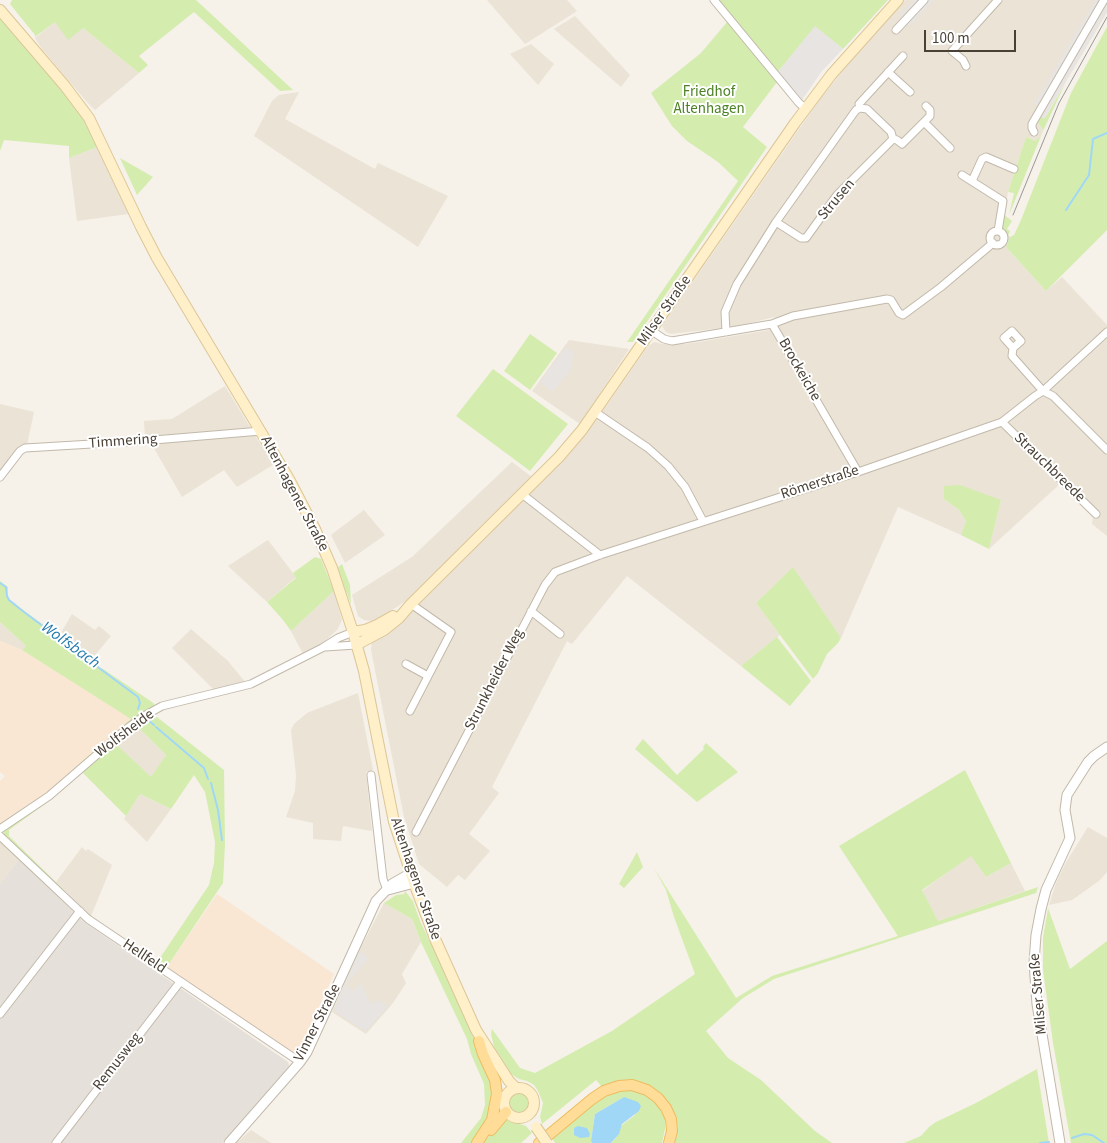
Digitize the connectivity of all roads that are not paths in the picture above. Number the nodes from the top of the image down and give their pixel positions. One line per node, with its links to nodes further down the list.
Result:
1 (714, 0): 13 (street)
2 (898, 0): 13 (main road, Milser Straße)
3 (924, 0): 7 (street)
4 (998, 0): 9 (street)
5 (1104, 0): 16 (street)
6 (0, 10): 31 (main road, Altenhagener Straße)
7 (896, 30)
8 (904, 56): 10 (street)
9 (966, 66)
10 (888, 72): 11 (street); 14 (street)
11 (910, 92)
12 (926, 106): 15 (street)
13 (805, 108): 24 (main road, Milser Straße)
14 (860, 108): 17 (street); 22 (street)
15 (924, 122): 17 (street, Strusen); 18 (street)
16 (1034, 132)
17 (894, 139): 22 (street, Strusen)
18 (950, 148)
19 (1014, 169): 21 (street)
20 (962, 176): 21 (street)
21 (972, 182): 23 (street)
22 (776, 222): 25 (street)
23 (772, 324): 25 (street, Brockeiche); 33 (street, Brockeiche)
24 (652, 331): 25 (street, Brockeiche); 29 (main road, Milser Straße)
25 (726, 332)
26 (1107, 332): 28 (street, Römerstraße)
27 (1013, 348): 28 (street)
28 (1044, 392): 30 (street, Römerstraße); 32 (street)
29 (596, 412): 35 (main road, Milser Straße); 37 (street)
30 (1002, 422): 33 (street, Römerstraße); 36 (street, Strauchbreede)
31 (260, 431): 34 (street, Timmering); 41 (main road, Altenhagener Straße)
32 (1107, 450)
33 (858, 472): 37 (street, Römerstraße)
34 (0, 477)
35 (522, 494): 38 (street); 39 (main road, Milser Straße)
36 (1096, 514)
37 (703, 521): 38 (street, Römerstraße)
38 (600, 555): 40 (street, Strunkheider Weg)
39 (411, 604): 41 (main road, Milser Straße); 43 (main road, Milser Straße); 46 (street)
40 (532, 610): 42 (street); 51 (street, Strunkheider Weg)
41 (353, 632): 43 (main road, Altenhagener Straße); 44 (street, Wolfsheide)
42 (560, 634)
43 (356, 645): 44 (street, Wolfsheide); 53 (main road, Altenhagener Straße)
44 (322, 648): 50 (street, Wolfsheide)
45 (406, 664): 46 (street)
46 (428, 676): 47 (street)
47 (410, 711)
48 (1107, 747): 73 (street, Milser Straße)
49 (370, 775): 54 (street)
50 (0, 829)
51 (416, 832)
52 (0, 836): 55 (street, Hellfeld)
53 (412, 878): 54 (street, Vinner Straße); 58 (main road, Altenhagener Straße)
54 (387, 890): 59 (street, Vinner Straße)
55 (80, 911): 56 (street, Hellfeld); 57 (street)
56 (180, 982): 59 (street, Hellfeld); 66 (street, Remusweg)
57 (0, 1014)
58 (478, 1036): 60 (main road, Altenhagener Straße); 68 (main road)
59 (300, 1062): 67 (street, Vinner Straße)
60 (512, 1090): 62 (main road); 63 (main road)
61 (671, 1106): 72 (main road)
62 (506, 1112): 64 (main road); 68 (main road)
63 (532, 1112): 64 (main road); 65 (main road)
64 (521, 1118): 65 (main road)
65 (536, 1127): 70 (main road, bridge)
66 (56, 1143)
67 (228, 1143)
68 (478, 1143)
69 (539, 1143): 71 (main road)
70 (547, 1143)
71 (669, 1143)
72 (674, 1143)
73 (1060, 1143)

